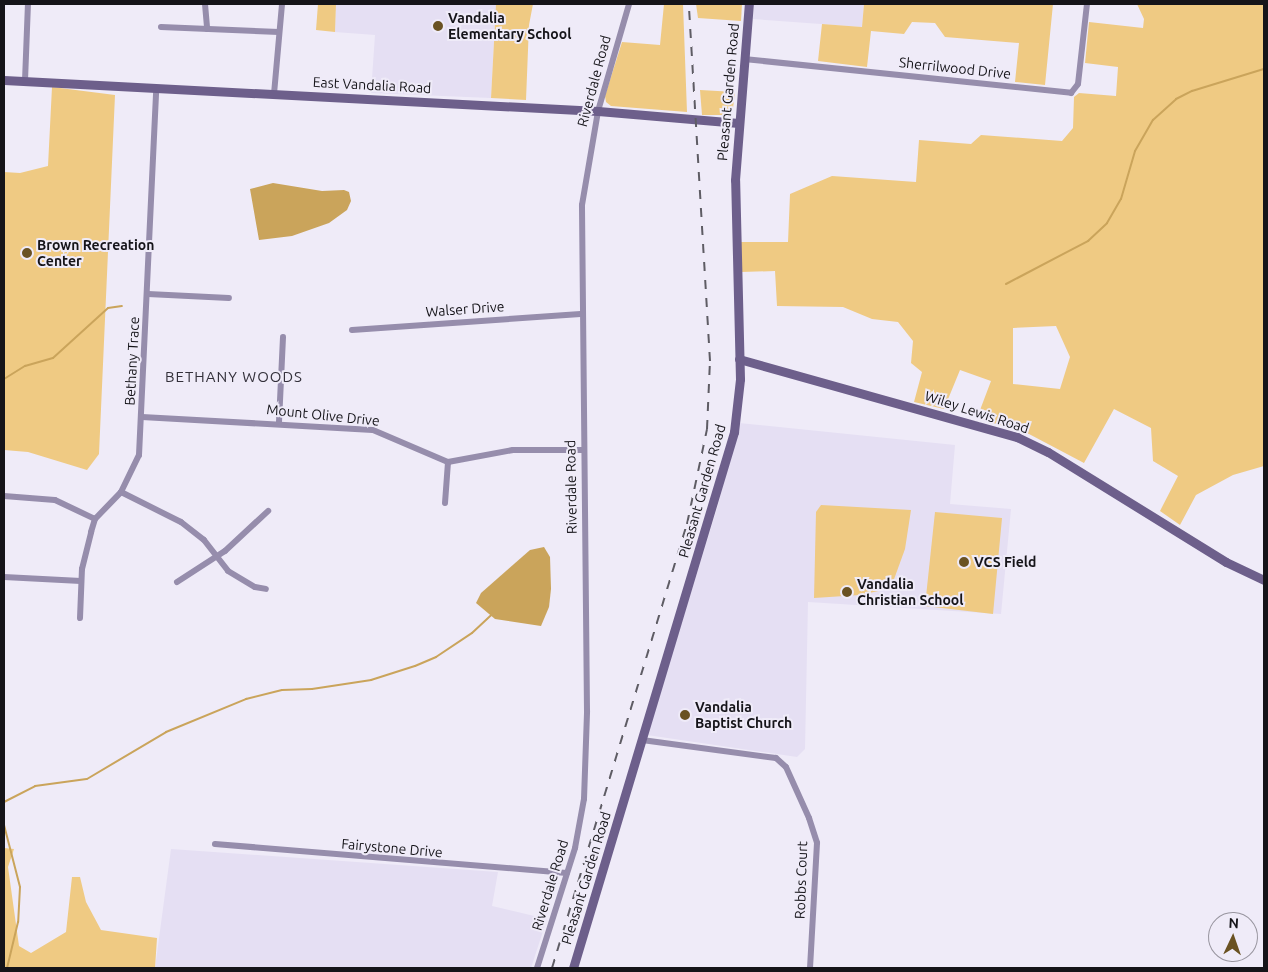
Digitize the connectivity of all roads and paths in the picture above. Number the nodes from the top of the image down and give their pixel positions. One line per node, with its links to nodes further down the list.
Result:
1 (28, 4): 12 (street)
2 (205, 4): 8 (street)
3 (282, 4): 9 (street)
4 (629, 4): 15 (street, Riverdale Road)
5 (749, 4): 10 (street, Pleasant Garden Road)
6 (1087, 4): 10 (street, Sherrilwood Drive)
7 (161, 27): 8 (street)
8 (207, 29): 9 (street)
9 (279, 32): 14 (street)
10 (744, 59): 16 (street, Pleasant Garden Road)
11 (4, 80): 12 (street, East Vandalia Road)
12 (25, 81): 13 (street, East Vandalia Road)
13 (156, 88): 14 (street, East Vandalia Road); 17 (street, Bethany Trace)
14 (274, 94): 15 (street, East Vandalia Road)
15 (598, 111): 16 (street, East Vandalia Road); 19 (street, Riverdale Road)
16 (738, 123): 22 (street, Pleasant Garden Road)
17 (148, 294): 18 (street); 23 (street, Bethany Trace)
18 (230, 298)
19 (580, 314): 20 (street, Walser Drive); 25 (street, Riverdale Road)
20 (352, 330)
21 (283, 337): 24 (street)
22 (740, 359): 34 (street, Wiley Lewis Road); 39 (street, Pleasant Garden Road)
23 (142, 417): 24 (street, Mount Olive Drive); 27 (street, Bethany Trace)
24 (279, 422): 26 (street, Mount Olive Drive)
25 (583, 450): 26 (street); 41 (street, Riverdale Road)
26 (448, 462): 29 (street)
27 (120, 492): 31 (street, Bethany Trace); 32 (street)
28 (4, 496): 31 (street)
29 (445, 503)
30 (268, 511): 32 (street)
31 (95, 519): 35 (street, Bethany Trace)
32 (216, 558): 36 (street); 37 (street)
33 (4, 577): 35 (street)
34 (1264, 580)
35 (80, 582): 38 (street, Bethany Trace)
36 (177, 582)
37 (266, 589)
38 (80, 618)
39 (642, 740): 43 (street, Pleasant Garden Road); 44 (street, Robbs Court)
40 (214, 844): 41 (street, Fairystone Drive)
41 (567, 874): 42 (street, Riverdale Road)
42 (537, 968)
43 (573, 968)
44 (810, 968)

